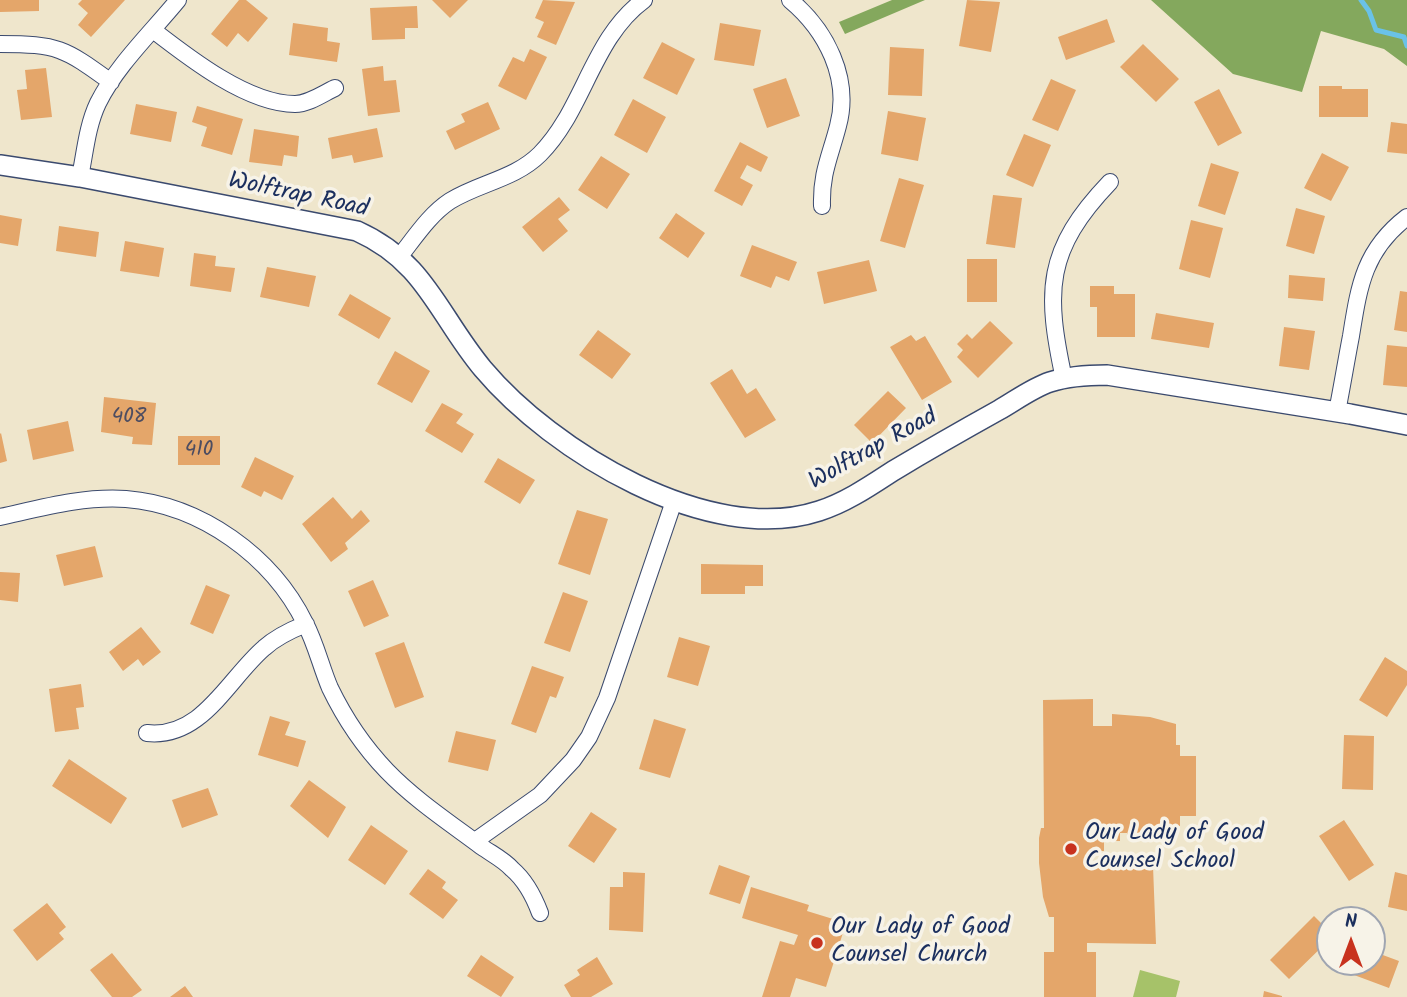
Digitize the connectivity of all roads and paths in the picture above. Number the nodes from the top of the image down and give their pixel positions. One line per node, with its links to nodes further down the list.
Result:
1 (178, 0): 4 (street)
2 (644, 0): 13 (street)
3 (790, 0): 11 (street)
4 (153, 30): 6 (street); 7 (street)
5 (0, 44): 6 (street)
6 (111, 82): 9 (street)
7 (335, 88)
8 (0, 165): 9 (street, Wolftrap Road)
9 (80, 177): 13 (street, Wolftrap Road)
10 (1110, 182): 14 (street)
11 (822, 206)
12 (1407, 217): 15 (street)
13 (400, 256): 17 (street, Wolftrap Road)
14 (1063, 379): 15 (street, Wolftrap Road); 17 (street, Wolftrap Road)
15 (1338, 412): 16 (street, Wolftrap Road)
16 (1407, 425)
17 (674, 501): 21 (street)
18 (0, 517): 19 (street)
19 (306, 624): 20 (street); 21 (street)
20 (147, 733)
21 (475, 841): 22 (street)
22 (540, 913)

